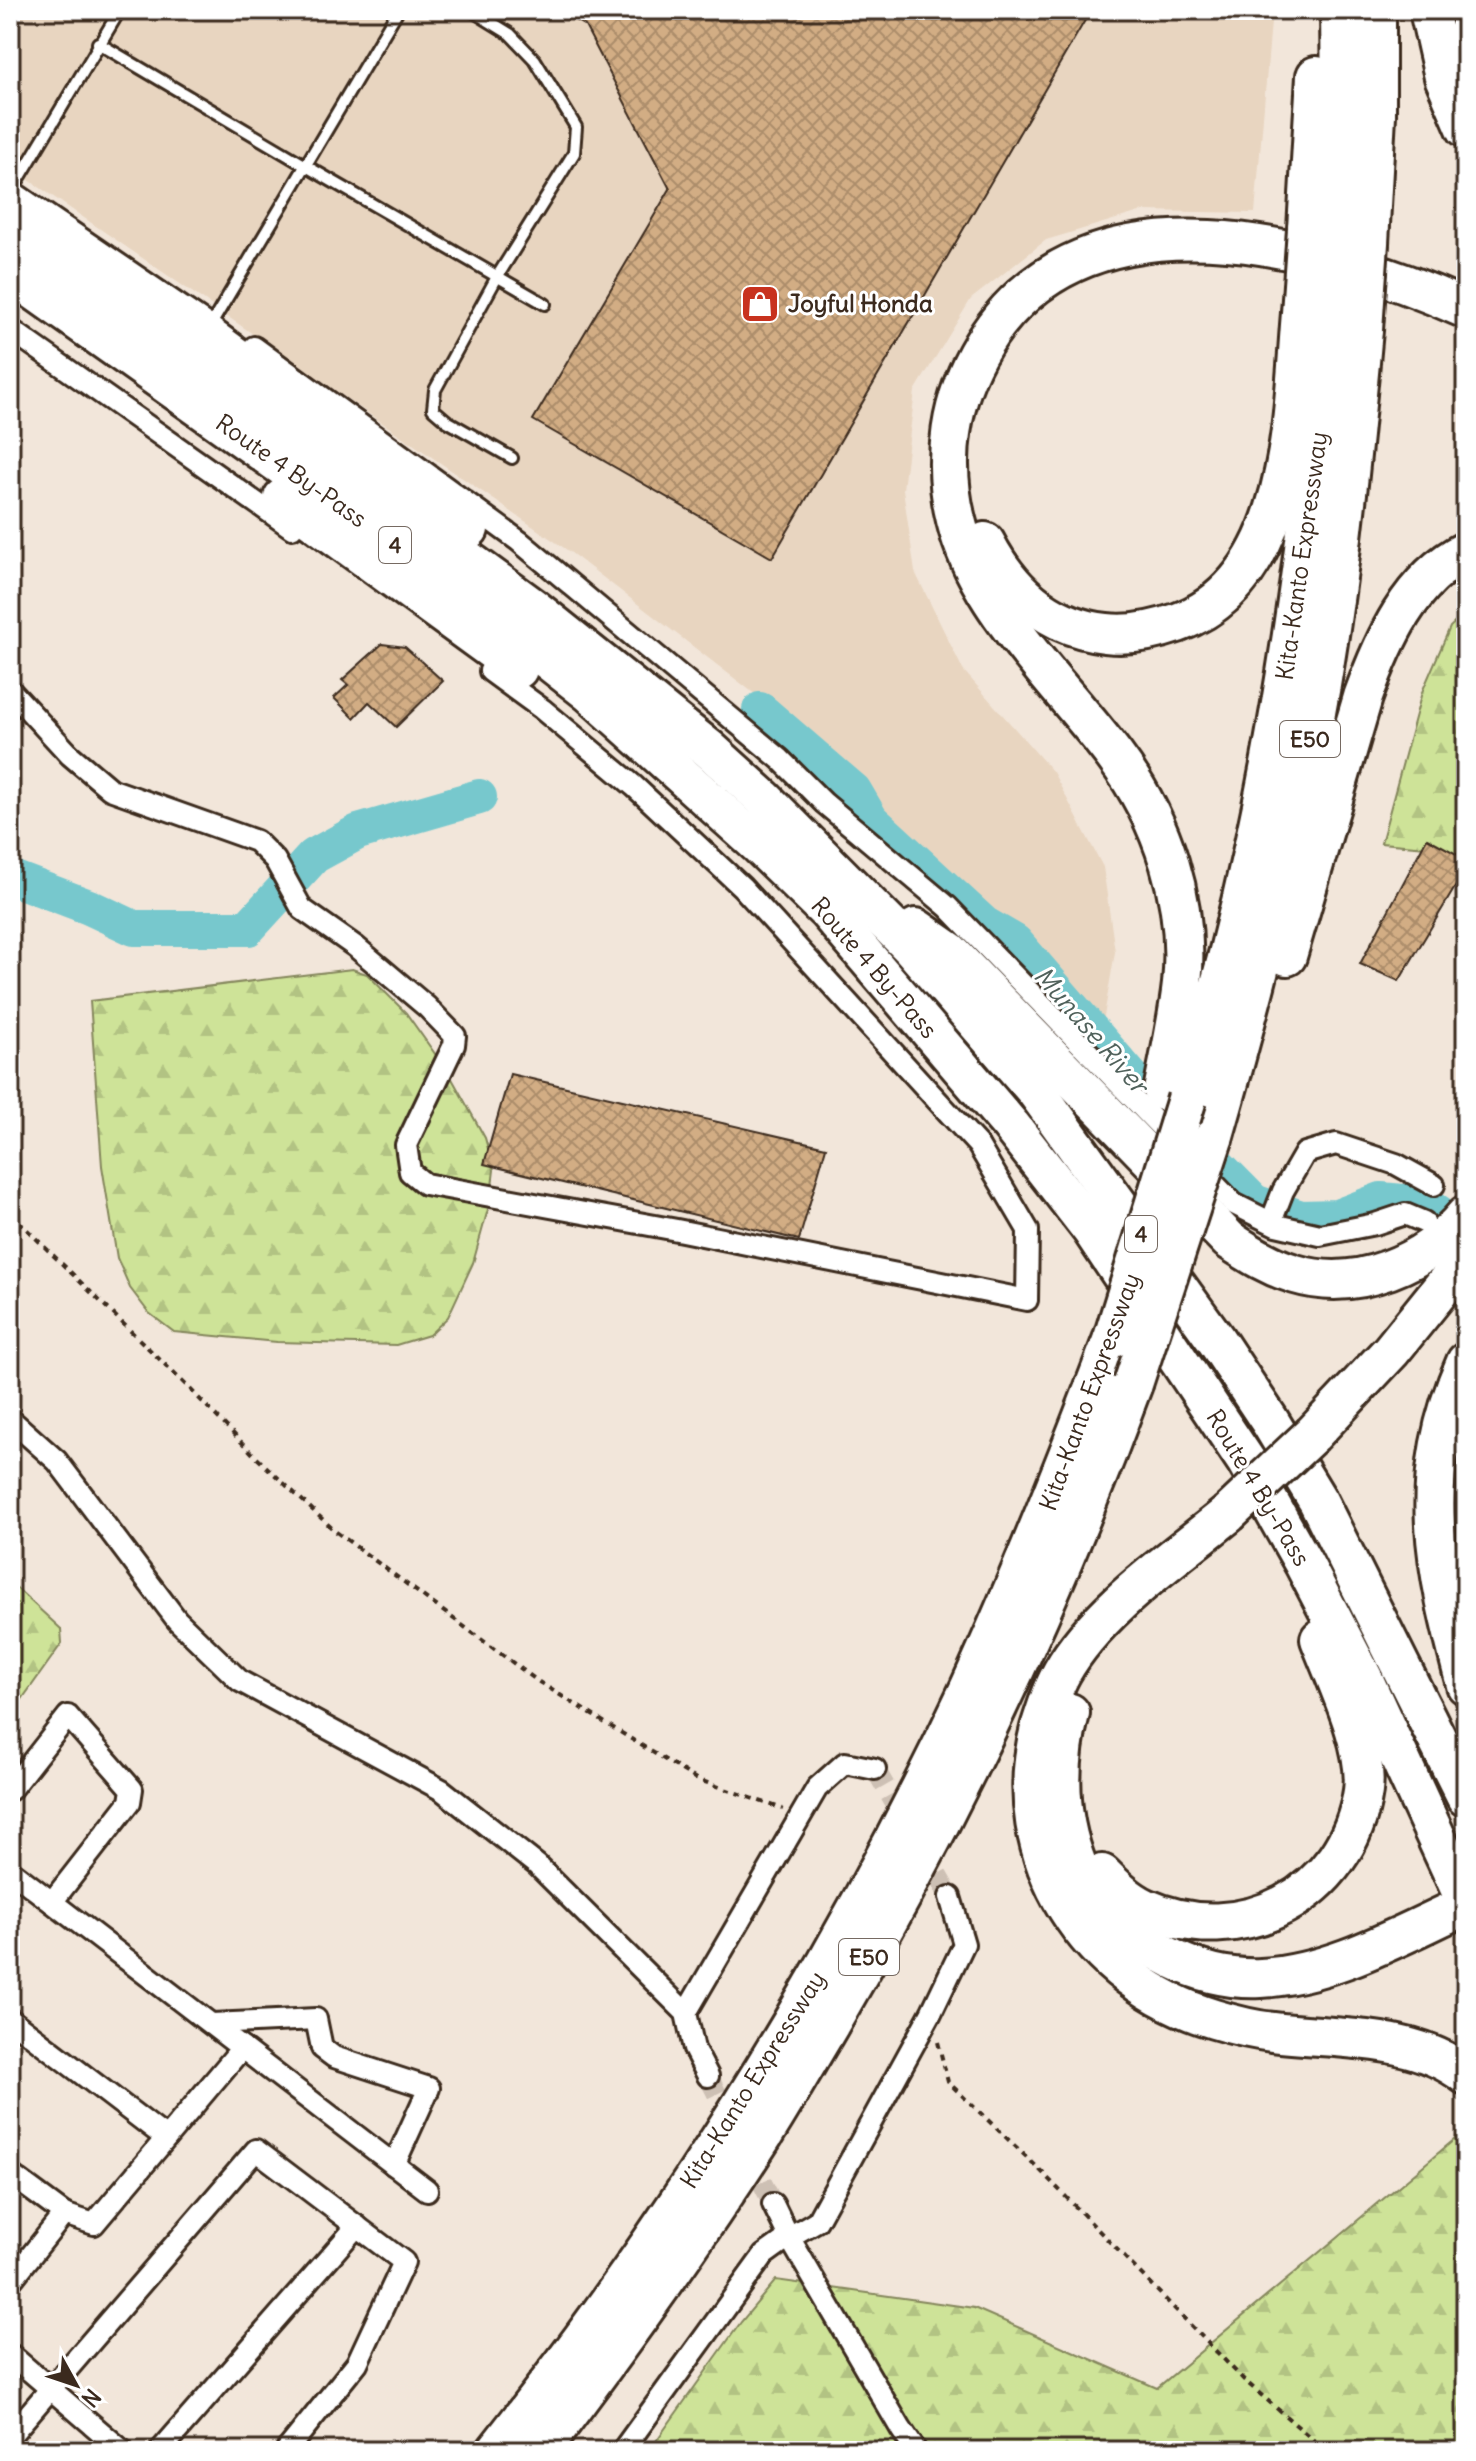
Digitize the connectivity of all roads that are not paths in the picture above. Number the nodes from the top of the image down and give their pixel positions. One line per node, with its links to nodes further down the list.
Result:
1 (120, 10): 8 (lane)
2 (398, 10): 10 (lane)
3 (471, 10): 15 (lane)
4 (1317, 10): 12 (highway)
5 (1340, 10): 12 (highway, Kita-Kanto Expressway / E50)
6 (1376, 10): 12 (highway, Kita-Kanto Expressway / E50)
7 (1429, 10): 9 (highway)
8 (98, 43): 10 (lane); 11 (lane)
9 (1466, 128)
10 (306, 166): 15 (lane); 20 (lane)
11 (10, 198): 20 (highway)
12 (1337, 235): 19 (highway, Kita-Kanto Expressway / E50, bridge); 19 (highway, bridge)
13 (10, 236): 26 (highway, Route 4 By-Pass / 4)
14 (10, 273): 27 (highway, Route 4 By-Pass / 4)
15 (497, 277): 17 (lane); 23 (lane)
16 (10, 304): 27 (highway)
17 (545, 304)
18 (1466, 309): 30 (highway)
19 (1331, 322): 22 (highway); 30 (highway, Kita-Kanto Expressway / E50); 31 (highway, Kita-Kanto Expressway / E50)
20 (210, 326): 26 (highway); 34 (street)
21 (10, 329): 29 (street)
22 (1466, 336)
23 (512, 458)
24 (1466, 551): 31 (highway)
25 (10, 690): 29 (street)
26 (709, 749): 28 (highway, Route 4 By-Pass / 4)
27 (759, 845): 29 (highway, Route 4 By-Pass / 4)
28 (842, 875): 33 (highway); 46 (highway, Route 4 By-Pass / 4)
29 (888, 1014): 42 (highway, Route 4 By-Pass / 4)
30 (1175, 1095): 76 (highway, Kita-Kanto Expressway / E50)
31 (1220, 1148): 77 (highway, Kita-Kanto Expressway / E50, bridge)
32 (1434, 1185): 34 (street)
33 (1466, 1215)
34 (1271, 1222): 35 (street)
35 (1424, 1222)
36 (1466, 1258): 40 (highway)
37 (1466, 1292): 40 (highway)
38 (1466, 1362): 43 (highway)
39 (10, 1419): 55 (street)
40 (1318, 1444): 41 (highway)
41 (1233, 1522): 47 (highway); 52 (highway)
42 (1304, 1564): 47 (highway); 51 (highway, Route 4 By-Pass / 4)
43 (1466, 1685)
44 (875, 1769): 55 (street)
45 (10, 1790): 50 (street)
46 (1466, 1797)
47 (1069, 1835): 54 (highway)
48 (10, 1870): 50 (street)
49 (950, 1897): 68 (street)
50 (52, 1902): 57 (street)
51 (1466, 1904): 54 (highway)
52 (1064, 1906): 54 (highway); 59 (highway)
53 (1466, 1926): 54 (highway)
54 (1367, 1959)
55 (686, 2013): 60 (street)
56 (10, 2019): 61 (street)
57 (212, 2024): 58 (street); 62 (street)
58 (242, 2048): 61 (street); 62 (street)
59 (1466, 2075)
60 (708, 2076)
61 (166, 2138): 66 (street)
62 (394, 2165): 64 (street)
63 (10, 2174): 66 (street)
64 (427, 2190)
65 (773, 2204): 68 (street)
66 (64, 2214): 69 (street)
67 (357, 2226): 71 (street); 74 (street); 75 (street)
68 (789, 2237): 78 (street); 79 (street)
69 (10, 2282)
70 (10, 2354): 71 (street)
71 (51, 2389): 72 (street); 73 (street)
72 (10, 2436)
73 (123, 2451)
74 (160, 2451)
75 (286, 2451)
76 (496, 2451)
77 (540, 2451)
78 (622, 2451)
79 (916, 2451)

